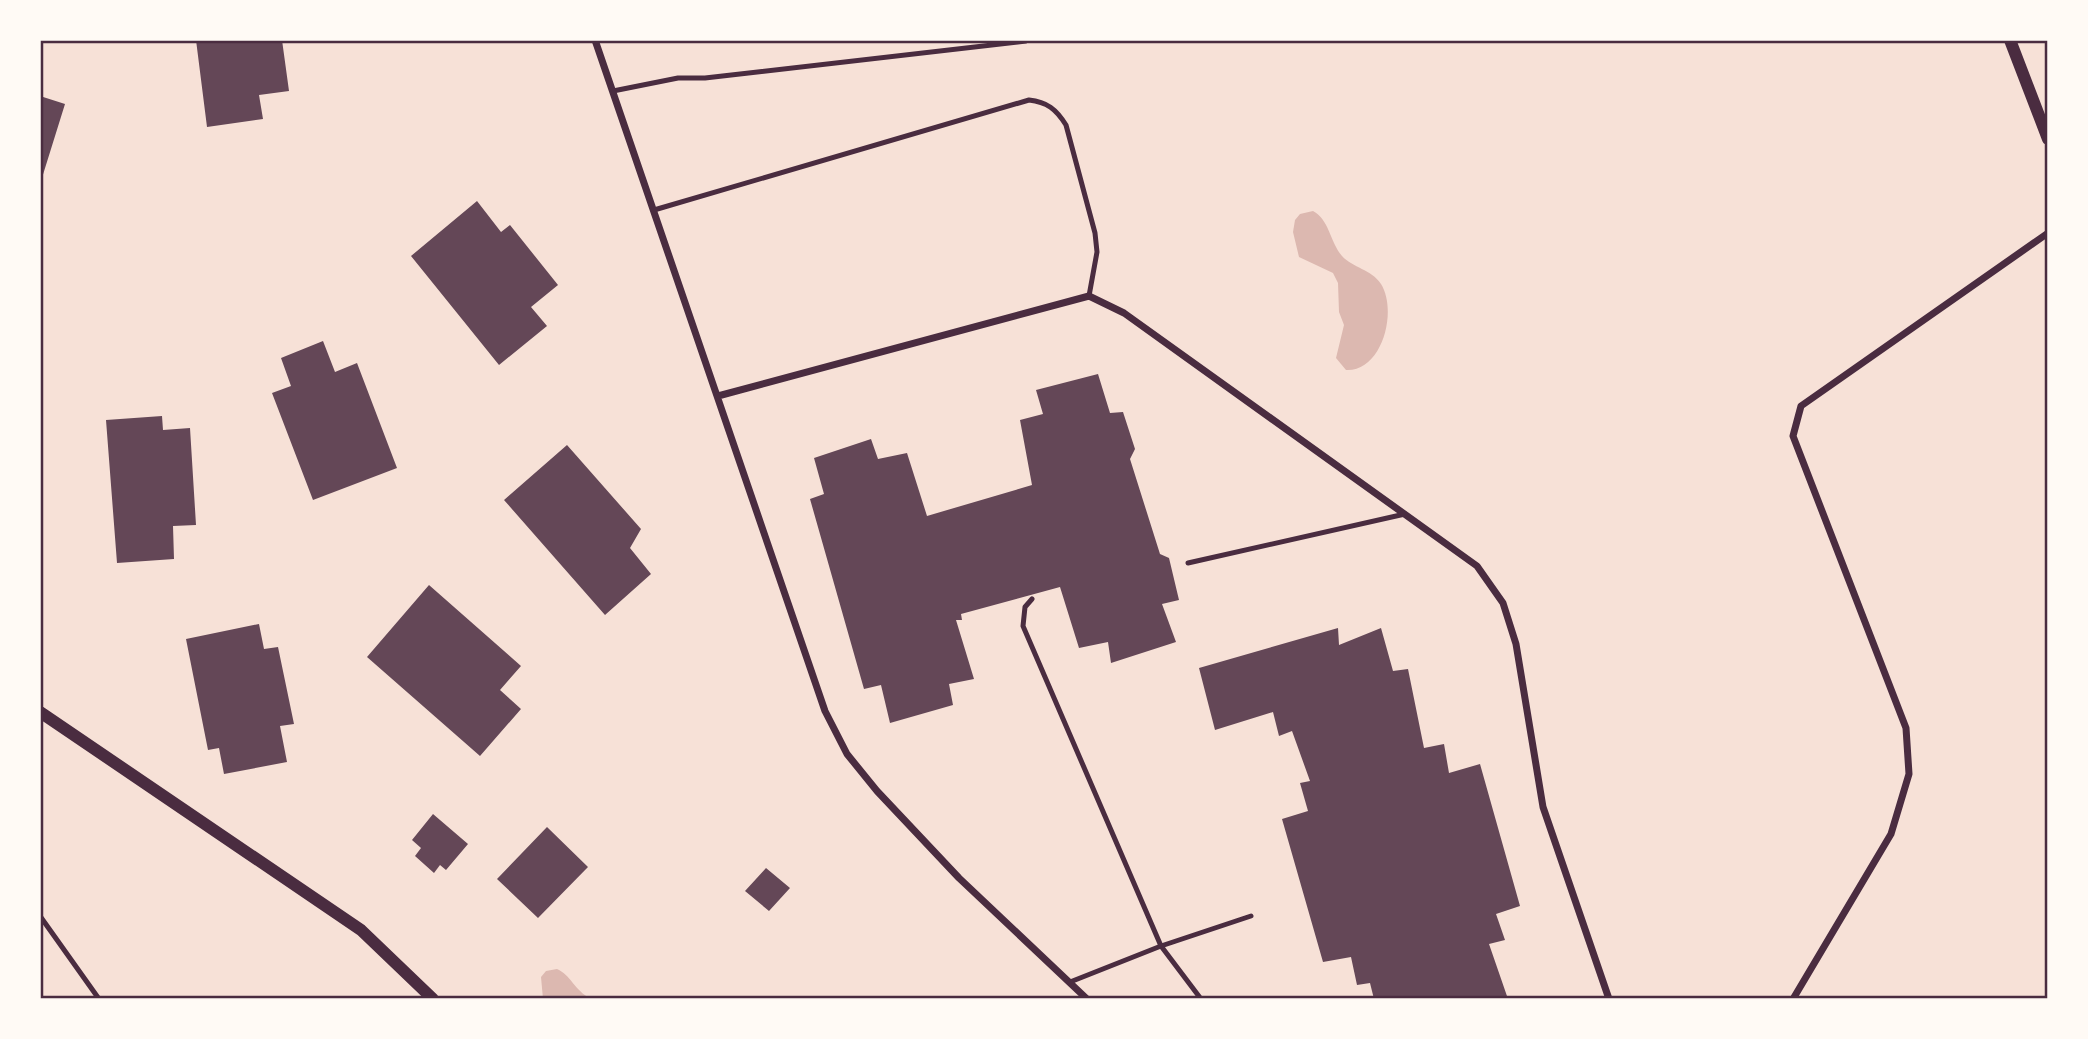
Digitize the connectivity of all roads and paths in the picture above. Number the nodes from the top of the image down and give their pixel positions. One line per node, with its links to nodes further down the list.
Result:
1 (595, 40): 4 (street)
2 (2010, 40): 5 (street)
3 (1026, 41): 4 (lane)
4 (613, 91): 6 (street)
5 (2048, 139)
6 (654, 210): 8 (lane); 9 (street)
7 (2048, 233): 23 (street)
8 (1089, 296): 9 (street); 10 (street)
9 (718, 396): 17 (street)
10 (1405, 514): 11 (lane); 22 (street)
11 (1188, 563)
12 (1032, 599): 16 (lane)
13 (40, 712): 19 (street)
14 (40, 916): 18 (lane)
15 (1251, 916): 16 (lane)
16 (1161, 946): 17 (lane); 21 (lane)
17 (1070, 982): 20 (street)
18 (96, 998)
19 (433, 999)
20 (1087, 999)
21 (1201, 999)
22 (1609, 999)
23 (1793, 999)

